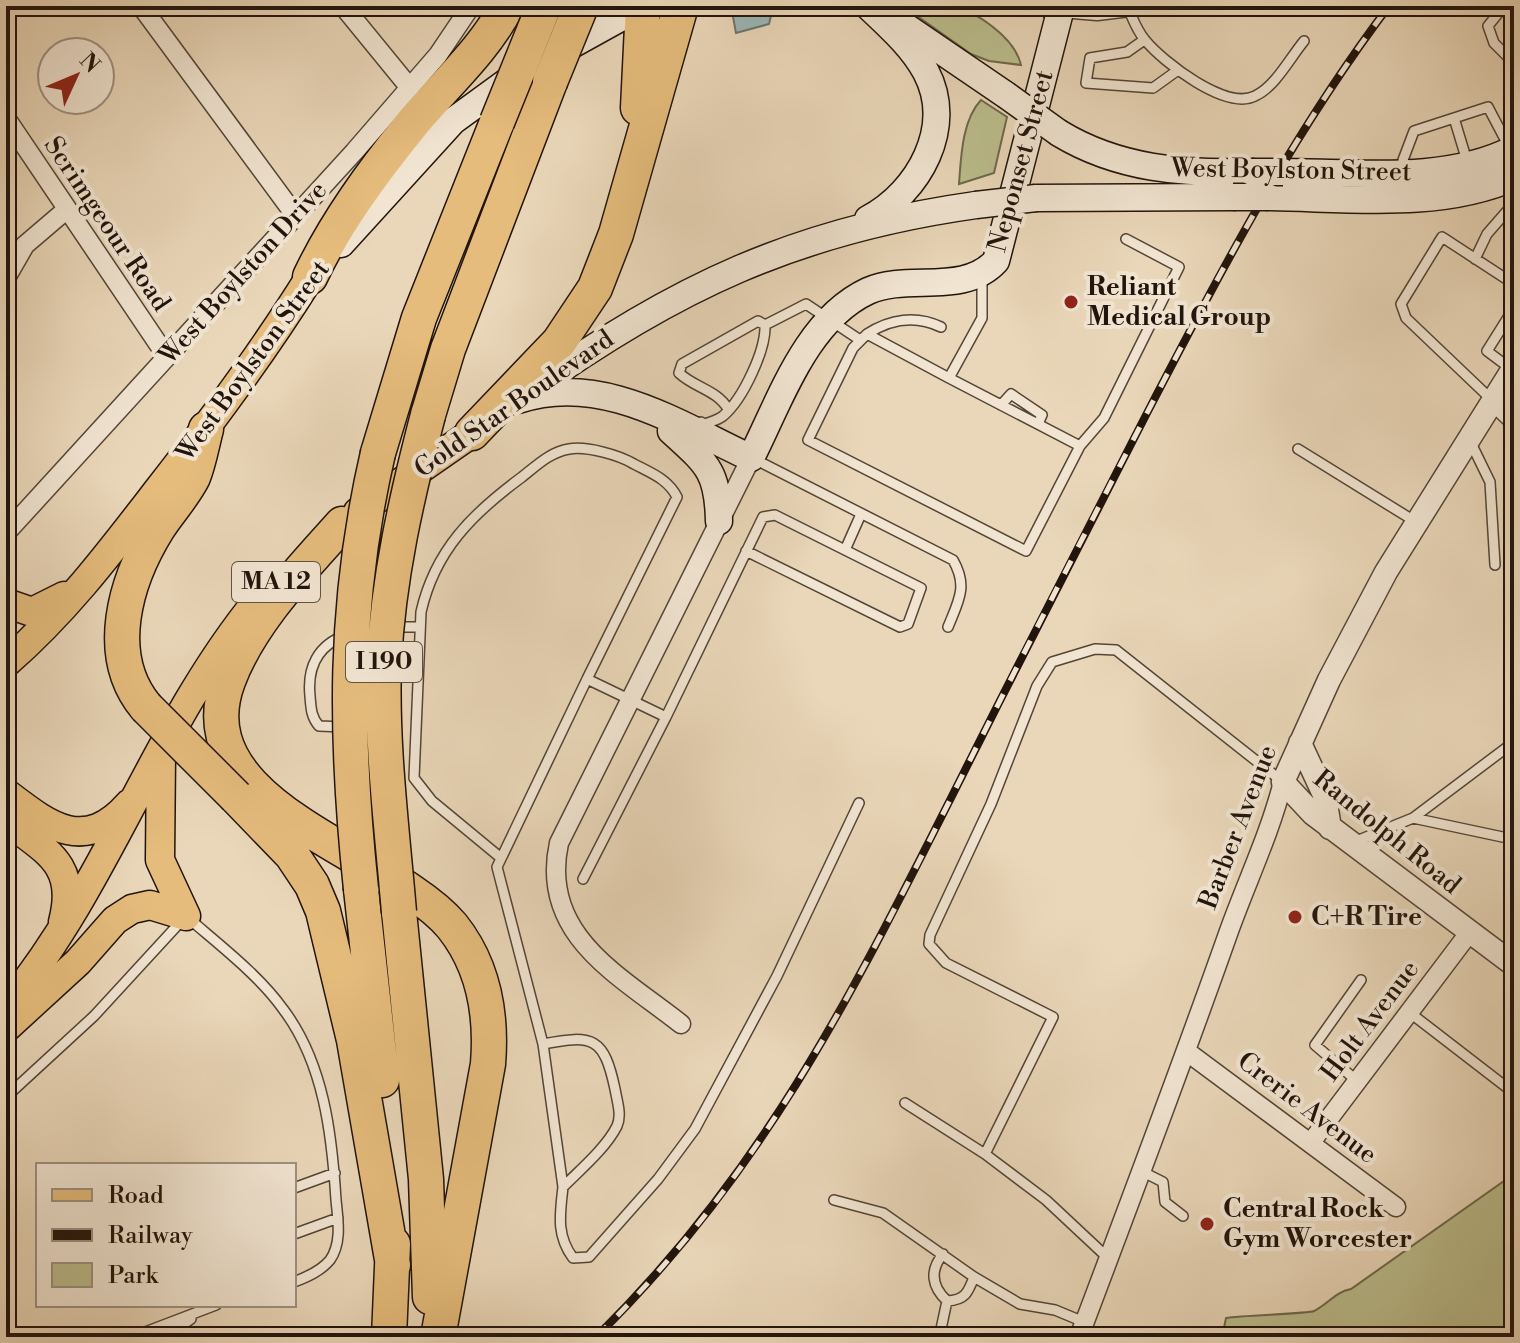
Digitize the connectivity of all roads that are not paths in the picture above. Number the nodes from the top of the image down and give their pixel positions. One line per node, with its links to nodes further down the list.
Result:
1 (141, 6): 32 (street)
2 (343, 6): 20 (street)
3 (471, 6): 20 (street, West Boylston Drive)
4 (507, 6): 38 (highway)
5 (544, 6): 125 (highway, I 190, bridge)
6 (581, 6): 136 (highway, I 190, bridge)
7 (598, 6): 23 (main road)
8 (869, 6): 26 (main road, West Boylston Street, bridge); 33 (main road)
9 (1504, 6): 17 (lane)
10 (1056, 7): 11 (street); 29 (main road, Neponset Street)
11 (1133, 7): 14 (lane)
12 (680, 9): 34 (highway)
13 (642, 13): 23 (main road, West Boylston Street); 34 (highway)
14 (1144, 40): 19 (lane); 19 (lane)
15 (1304, 41): 19 (lane)
16 (1514, 47): 17 (lane)
17 (1506, 55): 18 (lane)
18 (1514, 63)
19 (1178, 70)
20 (410, 88): 32 (street, West Boylston Drive)
21 (1454, 118): 24 (lane); 25 (lane); 26 (lane)
22 (6, 120): 31 (street, Scrimgeour Road)
23 (453, 121): 38 (main road, West Boylston Street)
24 (1512, 150): 25 (main road, West Boylston Street)
25 (1468, 166): 26 (main road, West Boylston Street)
26 (1404, 172)
27 (1514, 177): 28 (main road, West Boylston Street / MA 12)
28 (1268, 197): 29 (main road, Gold Star Boulevard / MA 12, bridge)
29 (1024, 199): 33 (main road, Gold Star Boulevard / MA 12, bridge); 37 (main road, Neponset Street)
30 (1514, 203): 36 (lane)
31 (66, 210): 39 (street); 46 (street, Scrimgeour Road)
32 (295, 215): 46 (street, West Boylston Drive)
33 (843, 231): 49 (main road, Gold Star Boulevard / MA 12)
34 (616, 234): 57 (highway)
35 (1126, 239): 59 (lane)
36 (1475, 259): 40 (lane); 50 (lane)
37 (982, 273): 42 (main road, Neponset Street); 48 (lane)
38 (310, 277): 56 (main road, West Boylston Street)
39 (6, 278)
40 (1514, 284)
41 (1514, 308): 47 (lane)
42 (830, 320): 43 (lane); 45 (lane); 61 (main road, Neponset Street)
43 (765, 325): 52 (lane); 52 (lane)
44 (941, 327): 45 (lane)
45 (864, 337): 48 (lane); 59 (lane)
46 (167, 357): 66 (street, West Boylston Drive)
47 (1513, 368): 50 (street, Barber Avenue)
48 (949, 378): 51 (lane)
49 (518, 400): 53 (main road); 57 (main road, Gold Star Boulevard / MA 12)
50 (1492, 400): 54 (street); 58 (street, Barber Avenue)
51 (1001, 405): 55 (lane); 55 (lane)
52 (728, 409): 53 (lane)
53 (651, 412): 61 (main road); 63 (main road)
54 (1514, 421)
55 (1038, 424): 59 (lane)
56 (206, 429): 70 (main road, West Boylston Street); 125 (highway, bridge)
57 (472, 433): 65 (main road, Gold Star Boulevard / MA 12)
58 (1468, 438): 64 (street, Barber Avenue); 69 (lane)
59 (1079, 447)
60 (1298, 449): 64 (lane)
61 (751, 458): 62 (lane); 63 (street)
62 (861, 514): 67 (lane); 73 (lane)
63 (719, 521): 78 (street)
64 (1416, 522): 84 (street, Barber Avenue)
65 (342, 524): 85 (main road, Gold Star Boulevard / MA 12); 137 (highway)
66 (6, 533)
67 (845, 550): 68 (lane); 68 (lane)
68 (746, 551): 79 (lane)
69 (1495, 565)
70 (91, 577): 71 (main road); 74 (main road, West Boylston Street)
71 (6, 603)
72 (420, 627): 76 (lane); 80 (lane); 82 (lane)
73 (948, 627)
74 (39, 633): 75 (main road, West Boylston Street); 77 (main road)
75 (6, 663)
76 (587, 679): 78 (lane); 95 (lane)
77 (6, 682)
78 (631, 698): 79 (lane); 104 (street)
79 (666, 717): 96 (lane)
80 (361, 727)
81 (375, 727): 82 (lane)
82 (416, 728): 95 (lane)
83 (1514, 742): 90 (lane)
84 (1300, 743): 86 (street, Barber Avenue); 92 (street)
85 (161, 754): 87 (main road, Gold Star Boulevard / MA 12); 97 (main road)
86 (1283, 782): 92 (street, Randolph Road); 107 (street, Barber Avenue); 113 (lane, Randolph Road)
87 (143, 788): 88 (main road); 99 (main road, Gold Star Boulevard / MA 12)
88 (6, 793)
89 (859, 803): 117 (lane)
90 (1413, 818): 93 (lane); 94 (lane)
91 (6, 820): 99 (main road)
92 (1330, 828): 94 (street, Randolph Road)
93 (1514, 841)
94 (1351, 844): 98 (street, Randolph Road)
95 (501, 858): 106 (lane)
96 (583, 879)
97 (186, 916): 105 (main road); 110 (lane); 115 (lane)
98 (1469, 933): 100 (street, Randolph Road); 103 (street, Holt Avenue)
99 (58, 938): 102 (main road, Gold Star Boulevard / MA 12)
100 (1514, 965)
101 (1361, 980): 108 (lane)
102 (6, 1007)
103 (1409, 1012): 108 (street, Holt Avenue); 109 (lane)
104 (681, 1024)
105 (6, 1028)
106 (543, 1044): 117 (lane); 117 (lane)
107 (1186, 1051): 112 (street, Crerie Avenue); 114 (street, Barber Avenue)
108 (1357, 1081): 112 (street, Holt Avenue)
109 (1514, 1093)
110 (6, 1097)
111 (905, 1103): 113 (lane)
112 (1312, 1141): 119 (street, Crerie Avenue)
113 (985, 1154): 124 (lane)
114 (1141, 1171): 120 (lane); 124 (street, Barber Avenue)
115 (335, 1173): 116 (lane); 121 (lane)
116 (296, 1187)
117 (563, 1187)
118 (834, 1200): 123 (lane)
119 (1396, 1207)
120 (1183, 1216)
121 (338, 1218): 122 (lane); 127 (lane)
122 (296, 1233)
123 (943, 1254): 126 (lane); 128 (lane)
124 (1108, 1258): 132 (street, Barber Avenue)
125 (393, 1265): 135 (highway, I 190)
126 (974, 1277): 128 (lane); 132 (lane)
127 (296, 1281)
128 (947, 1301): 131 (lane)
129 (211, 1307): 130 (lane)
130 (203, 1310): 133 (lane); 134 (lane)
131 (941, 1329)
132 (1081, 1330)
133 (132, 1337)
134 (165, 1337)
135 (389, 1337)
136 (427, 1337)
137 (438, 1337)

